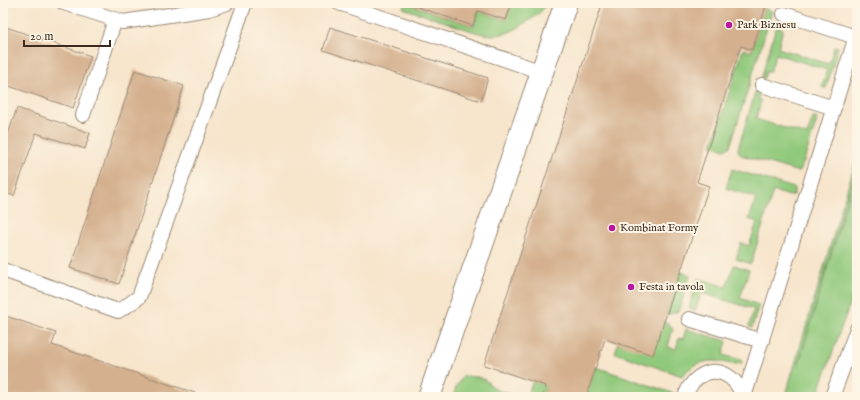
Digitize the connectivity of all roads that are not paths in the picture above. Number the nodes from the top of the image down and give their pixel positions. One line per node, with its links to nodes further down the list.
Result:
1 (64, 3): 8 (lane)
2 (227, 3): 6 (lane)
3 (245, 3): 14 (lane)
4 (339, 3): 10 (lane)
5 (566, 3): 10 (street)
6 (208, 6): 8 (lane)
7 (784, 14): 9 (lane)
8 (115, 20): 13 (lane)
9 (856, 35): 12 (lane)
10 (542, 72): 18 (street)
11 (762, 85): 12 (lane)
12 (834, 108): 17 (lane)
13 (83, 115)
14 (3, 270)
15 (689, 319): 17 (lane)
16 (857, 329): 21 (lane)
17 (762, 341): 20 (lane)
18 (429, 397)
19 (685, 397): 20 (lane)
20 (744, 397)
21 (832, 397)

